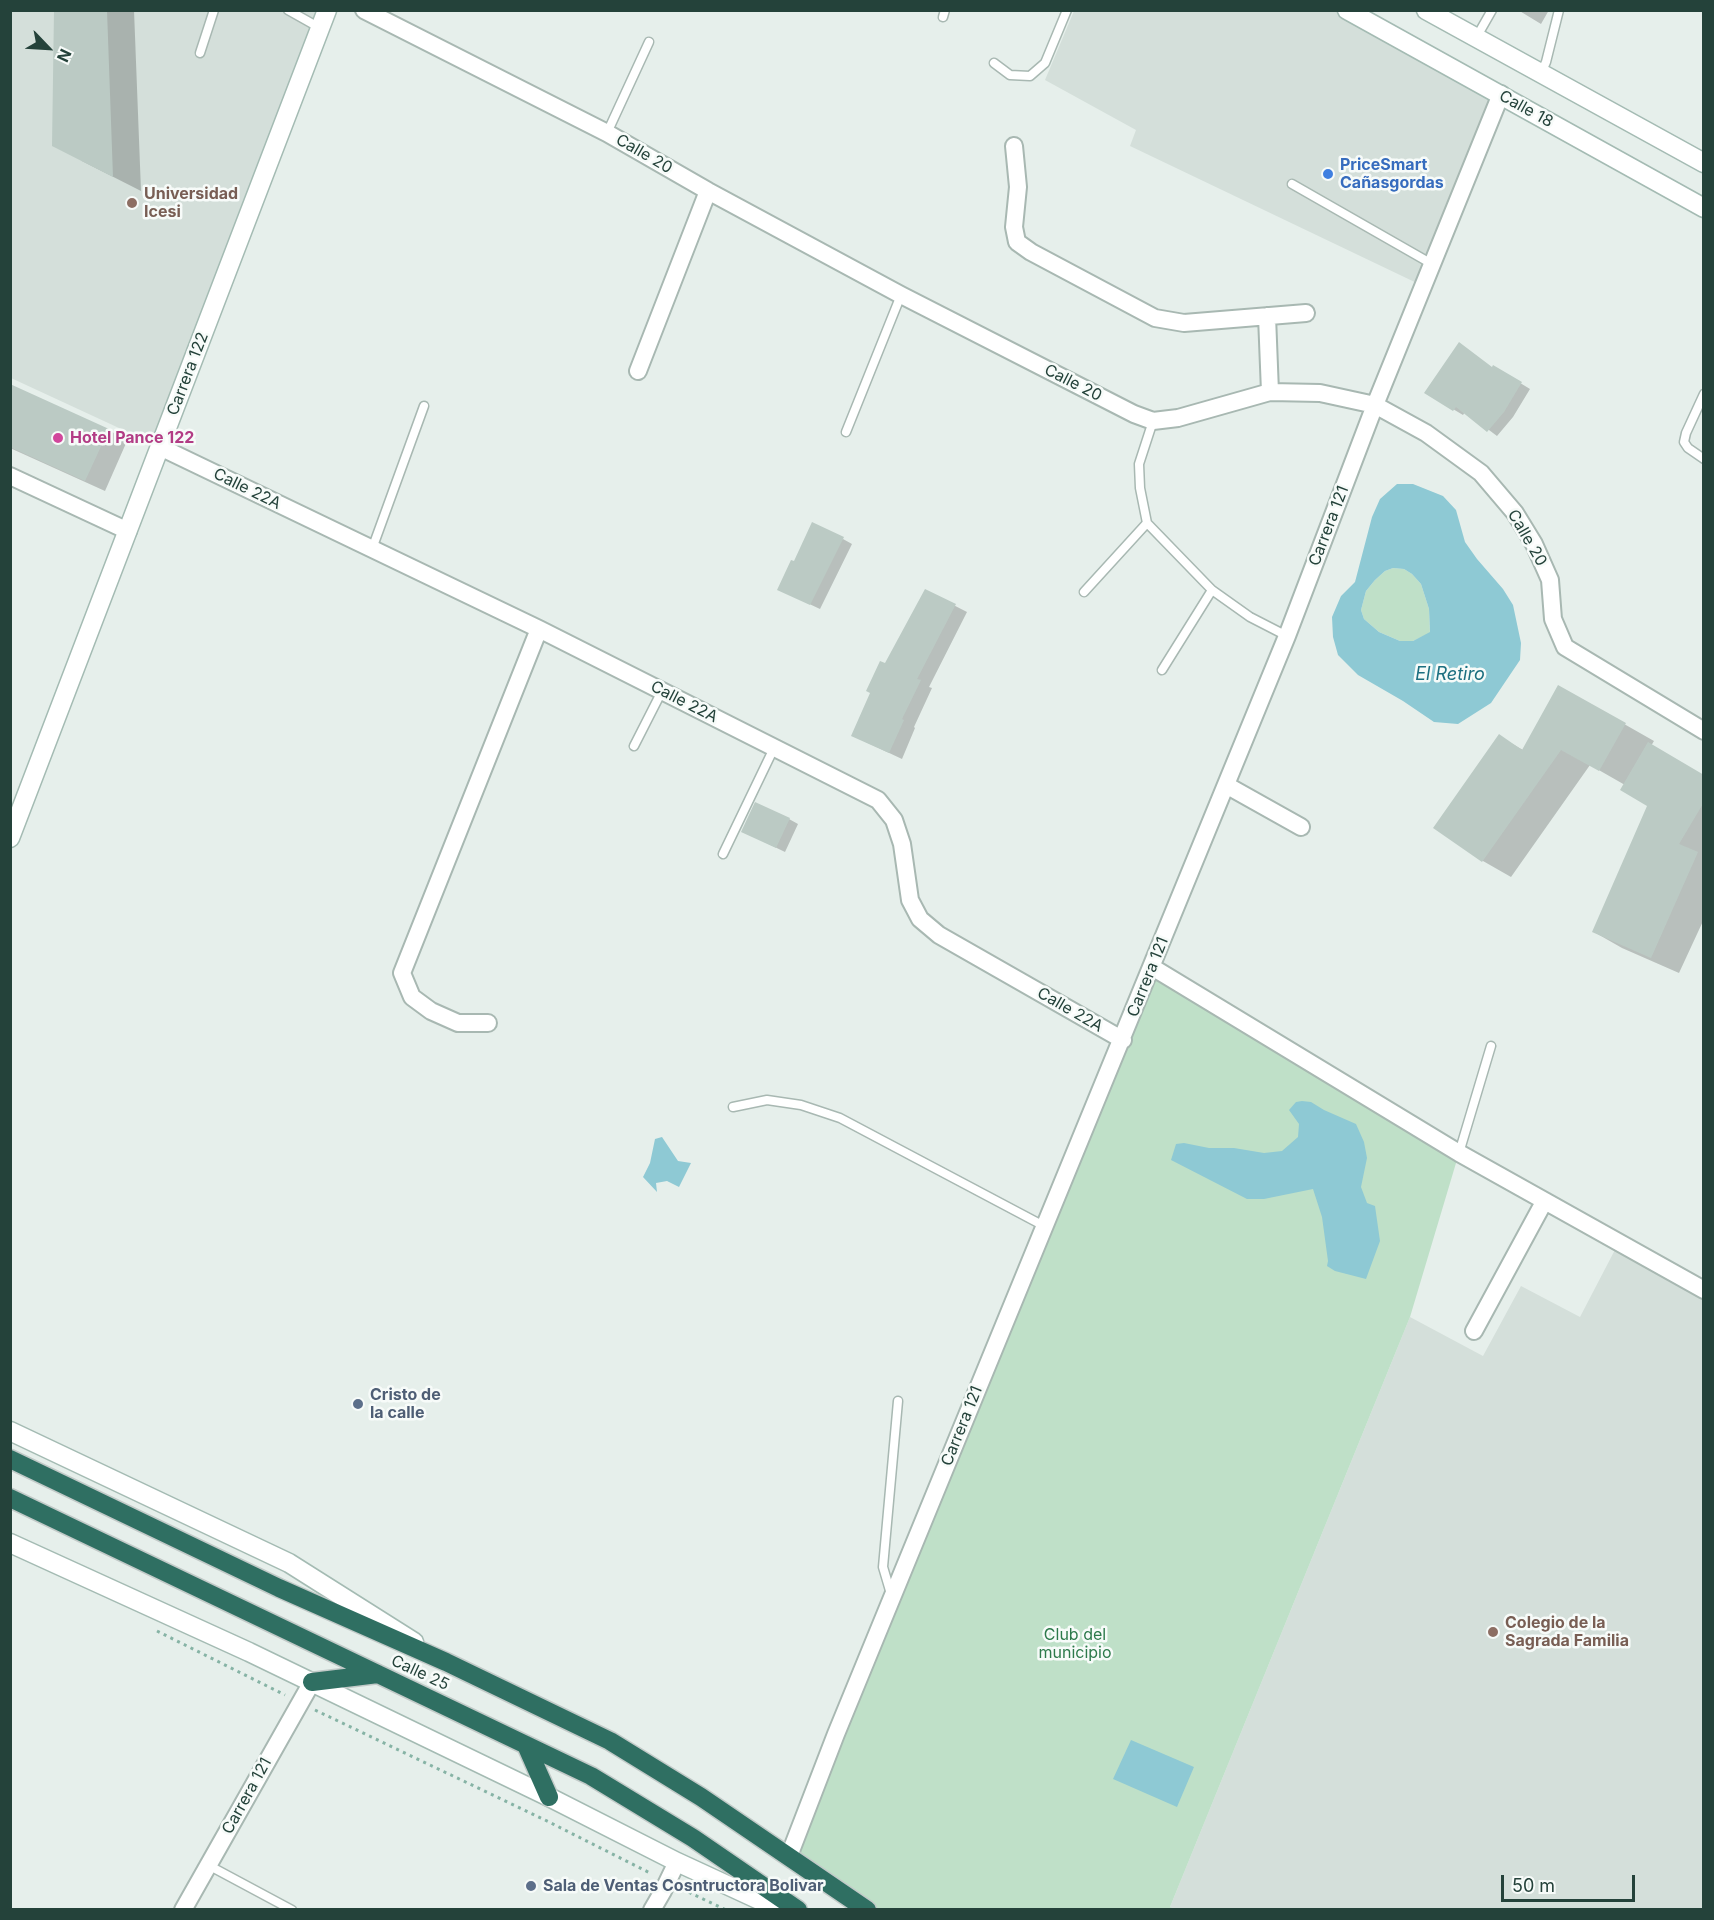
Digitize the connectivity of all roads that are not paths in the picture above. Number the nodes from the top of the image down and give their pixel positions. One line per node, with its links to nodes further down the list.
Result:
1 (214, 10): 13 (lane)
2 (288, 10): 10 (lane)
3 (327, 10): 10 (main road, Carrera 122)
4 (364, 10): 17 (street, Calle 20)
5 (1067, 10): 14 (lane)
6 (1347, 10): 16 (main road, Calle 18)
7 (1426, 10): 11 (main road)
8 (1492, 10): 11 (lane)
9 (1559, 10): 15 (lane)
10 (321, 28): 34 (main road, Carrera 122)
11 (1476, 38): 15 (main road)
12 (649, 42): 17 (lane)
13 (200, 53)
14 (994, 63)
15 (1540, 74): 19 (main road)
16 (1501, 94): 22 (main road, Calle 18); 23 (street, Carrera 121)
17 (607, 133): 21 (street, Calle 20)
18 (1014, 146): 26 (street)
19 (1704, 163)
20 (1292, 184): 23 (lane)
21 (708, 191): 24 (street, Calle 20); 27 (street)
22 (1704, 208)
23 (1432, 264): 31 (street, Carrera 121)
24 (901, 295): 32 (street, Calle 20); 33 (lane)
25 (1306, 313): 26 (street)
26 (1267, 316): 28 (street)
27 (638, 371)
28 (1270, 392): 31 (street, Calle 20); 32 (street, Calle 20)
29 (1704, 394): 35 (lane)
30 (424, 405): 39 (lane)
31 (1375, 405): 43 (street, Carrera 121); 46 (street, Calle 20)
32 (1153, 421): 37 (lane)
33 (846, 432)
34 (160, 447): 38 (main road, Carrera 122); 39 (street, Calle 22A)
35 (1704, 459)
36 (10, 476): 38 (street)
37 (1147, 523): 40 (lane); 41 (lane)
38 (128, 531): 50 (main road, Carrera 122)
39 (372, 549): 42 (street, Calle 22A)
40 (1212, 590): 43 (lane); 44 (lane)
41 (1084, 592)
42 (539, 629): 45 (street, Calle 22A); 55 (street)
43 (1287, 636): 49 (street, Carrera 121)
44 (1162, 670)
45 (662, 691): 47 (lane); 48 (street, Calle 22A)
46 (1704, 731)
47 (634, 746)
48 (774, 748): 53 (lane); 56 (street, Calle 22A)
49 (1226, 786): 51 (street); 54 (street, Carrera 121)
50 (17, 801): 52 (main road, Carrera 122)
51 (1301, 827)
52 (10, 838)
53 (723, 854)
54 (1152, 967): 56 (street, Carrera 121); 59 (street)
55 (488, 1023)
56 (1122, 1040): 61 (street, Carrera 121)
57 (1491, 1046): 59 (lane)
58 (733, 1107): 61 (lane)
59 (1459, 1154): 60 (street)
60 (1544, 1202): 62 (street); 63 (street)
61 (1044, 1226): 69 (street, Carrera 121)
62 (1704, 1290)
63 (1474, 1331)
64 (898, 1401): 69 (lane)
65 (10, 1431): 70 (main road, Calle 25)
66 (10, 1460): 70 (highway, Calle 25)
67 (10, 1498): 71 (highway, Calle 25)
68 (10, 1544): 72 (main road)
69 (892, 1597): 75 (street, Carrera 121)
70 (446, 1662): 75 (highway, Calle 25)
71 (378, 1674): 72 (highway); 73 (highway, Calle 25)
72 (312, 1682): 74 (main road); 77 (street, Carrera 121)
73 (526, 1745): 74 (highway); 82 (highway, Calle 25)
74 (549, 1797): 76 (main road)
75 (789, 1856): 83 (highway, Calle 25)
76 (677, 1862): 80 (street); 81 (main road)
77 (208, 1865): 78 (street, Carrera 121); 79 (lane)
78 (183, 1910)
79 (292, 1910)
80 (652, 1910)
81 (781, 1910)
82 (798, 1910)
83 (867, 1910)

